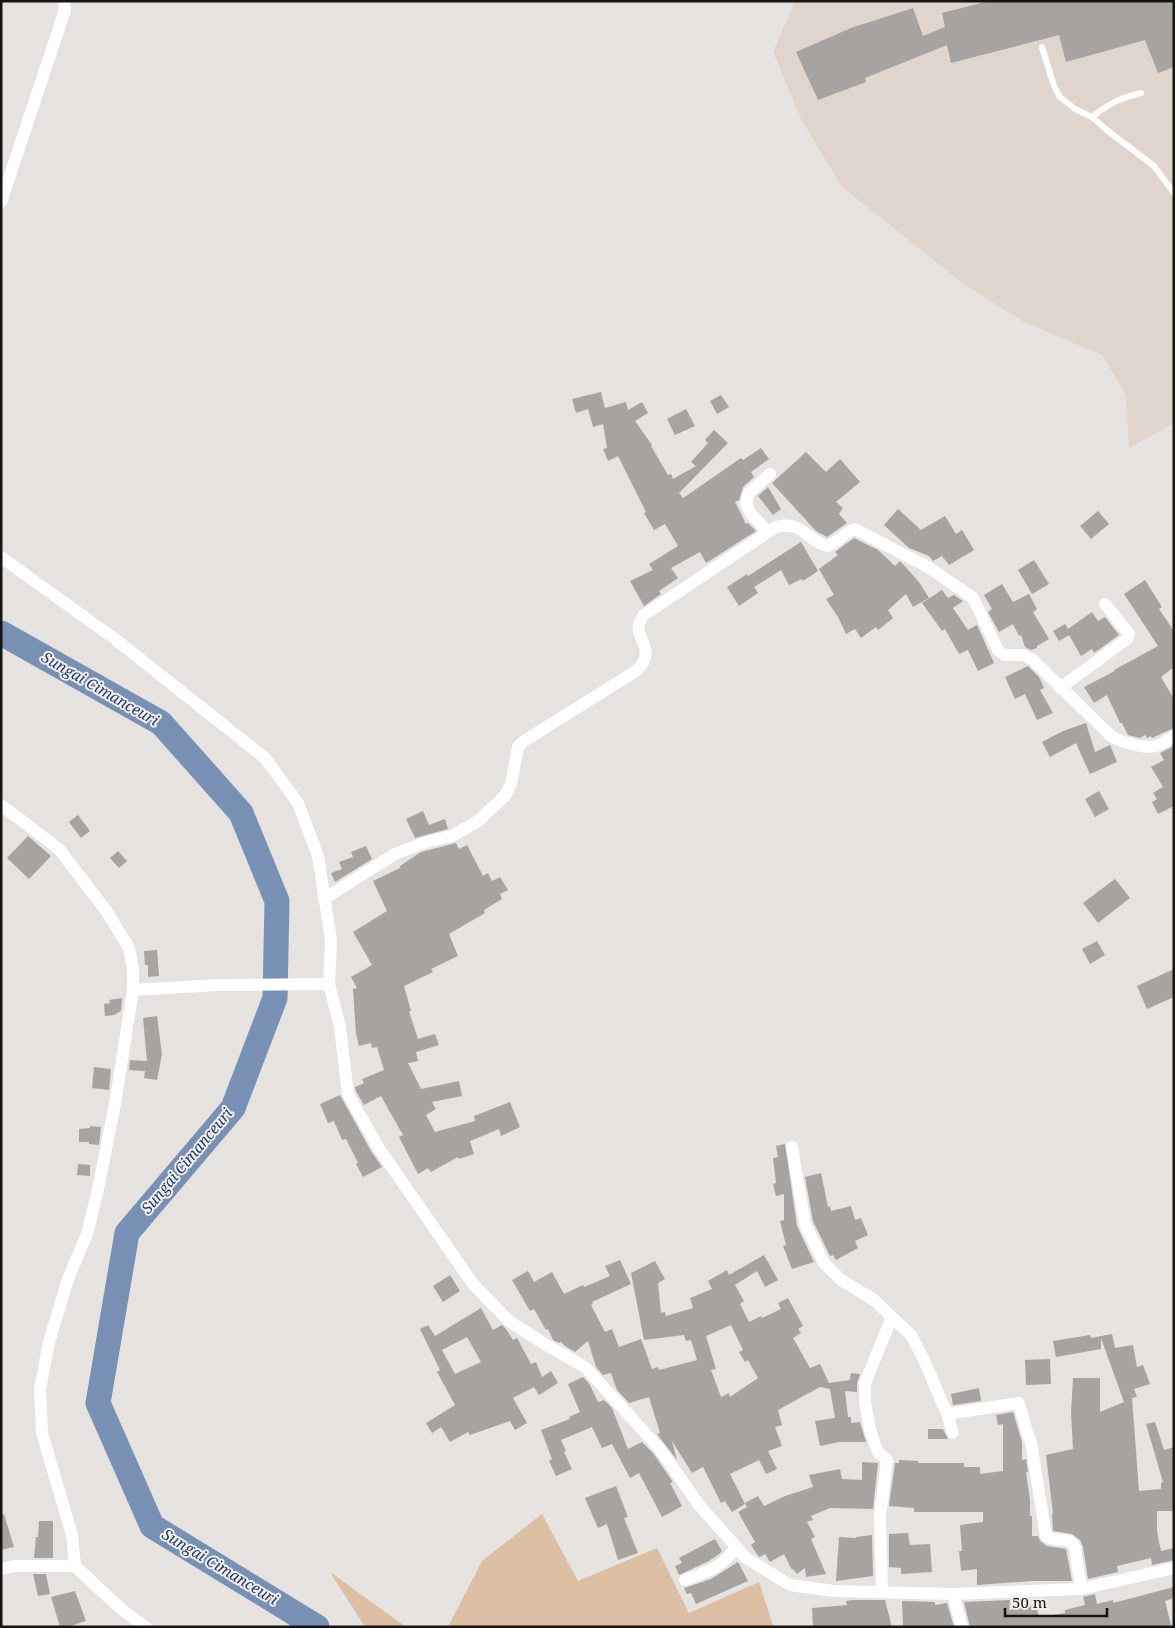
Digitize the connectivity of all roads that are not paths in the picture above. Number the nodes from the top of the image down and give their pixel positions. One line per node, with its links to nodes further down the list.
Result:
1 (64, 1): 6 (street)
2 (1042, 47): 4 (lane)
3 (1141, 93): 4 (lane)
4 (1092, 117): 5 (lane)
5 (1174, 193)
6 (1, 202)
7 (770, 474): 8 (street)
8 (768, 532): 11 (street); 14 (street)
9 (1, 557): 14 (street)
10 (1105, 604): 11 (street)
11 (1060, 688): 12 (street)
12 (1174, 736)
13 (1, 805): 16 (street)
14 (324, 900): 15 (street)
15 (323, 984): 16 (street); 21 (street)
16 (133, 990): 22 (street)
17 (792, 1147): 18 (street)
18 (892, 1316): 19 (street); 27 (street)
19 (947, 1414): 20 (street); 26 (street)
20 (953, 1433)
21 (736, 1548): 25 (street); 27 (street)
22 (75, 1566): 23 (street); 29 (street)
23 (1, 1568)
24 (1174, 1568): 26 (street)
25 (685, 1580)
26 (1081, 1590): 28 (street)
27 (882, 1592): 28 (street)
28 (953, 1594): 30 (street)
29 (146, 1627)
30 (962, 1627)

